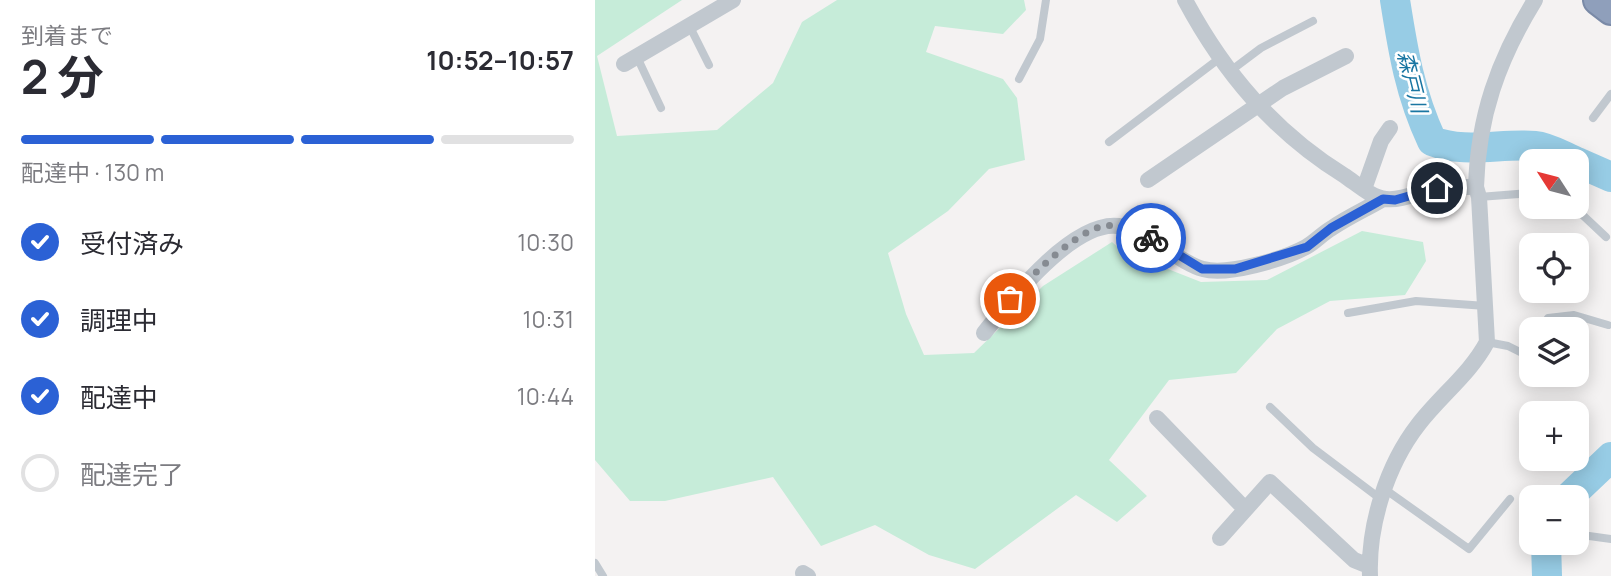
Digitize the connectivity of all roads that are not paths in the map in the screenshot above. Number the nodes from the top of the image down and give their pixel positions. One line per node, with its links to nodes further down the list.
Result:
1 (733, 0): 8 (street)
2 (1046, 0): 13 (lane)
3 (1535, 0): 22 (street)
4 (1598, 0): 6 (highway)
5 (1188, 1): 12 (street)
6 (1611, 10)
7 (1313, 21): 12 (lane)
8 (691, 27): 10 (street); 11 (lane)
9 (1346, 55): 15 (street)
10 (630, 60): 16 (lane)
11 (709, 65)
12 (1224, 65): 15 (street); 19 (lane)
13 (1019, 79)
14 (1611, 94): 17 (lane)
15 (1258, 106): 20 (street); 21 (street)
16 (661, 108)
17 (1593, 118)
18 (1390, 128): 21 (street)
19 (1109, 142)
20 (1148, 180)
21 (1364, 189): 24 (street)
22 (1478, 192): 23 (lane); 24 (street); 27 (street)
23 (1519, 193)
24 (1383, 199): 31 (street)
25 (1587, 219): 26 (lane)
26 (1606, 237)
27 (1486, 306): 28 (lane); 32 (street)
28 (1348, 313)
29 (1589, 320): 30 (lane)
30 (1608, 325)
31 (984, 333)
32 (1487, 342): 33 (lane); 36 (street)
33 (1519, 351)
34 (1270, 407): 36 (lane)
35 (1157, 418): 38 (street)
36 (1384, 495): 37 (lane); 43 (street)
37 (1510, 499)
38 (1245, 509): 40 (street); 43 (street)
39 (1589, 536): 41 (lane)
40 (1220, 538)
41 (1611, 539)
42 (595, 563): 44 (lane)
43 (1370, 571)
44 (603, 576)

